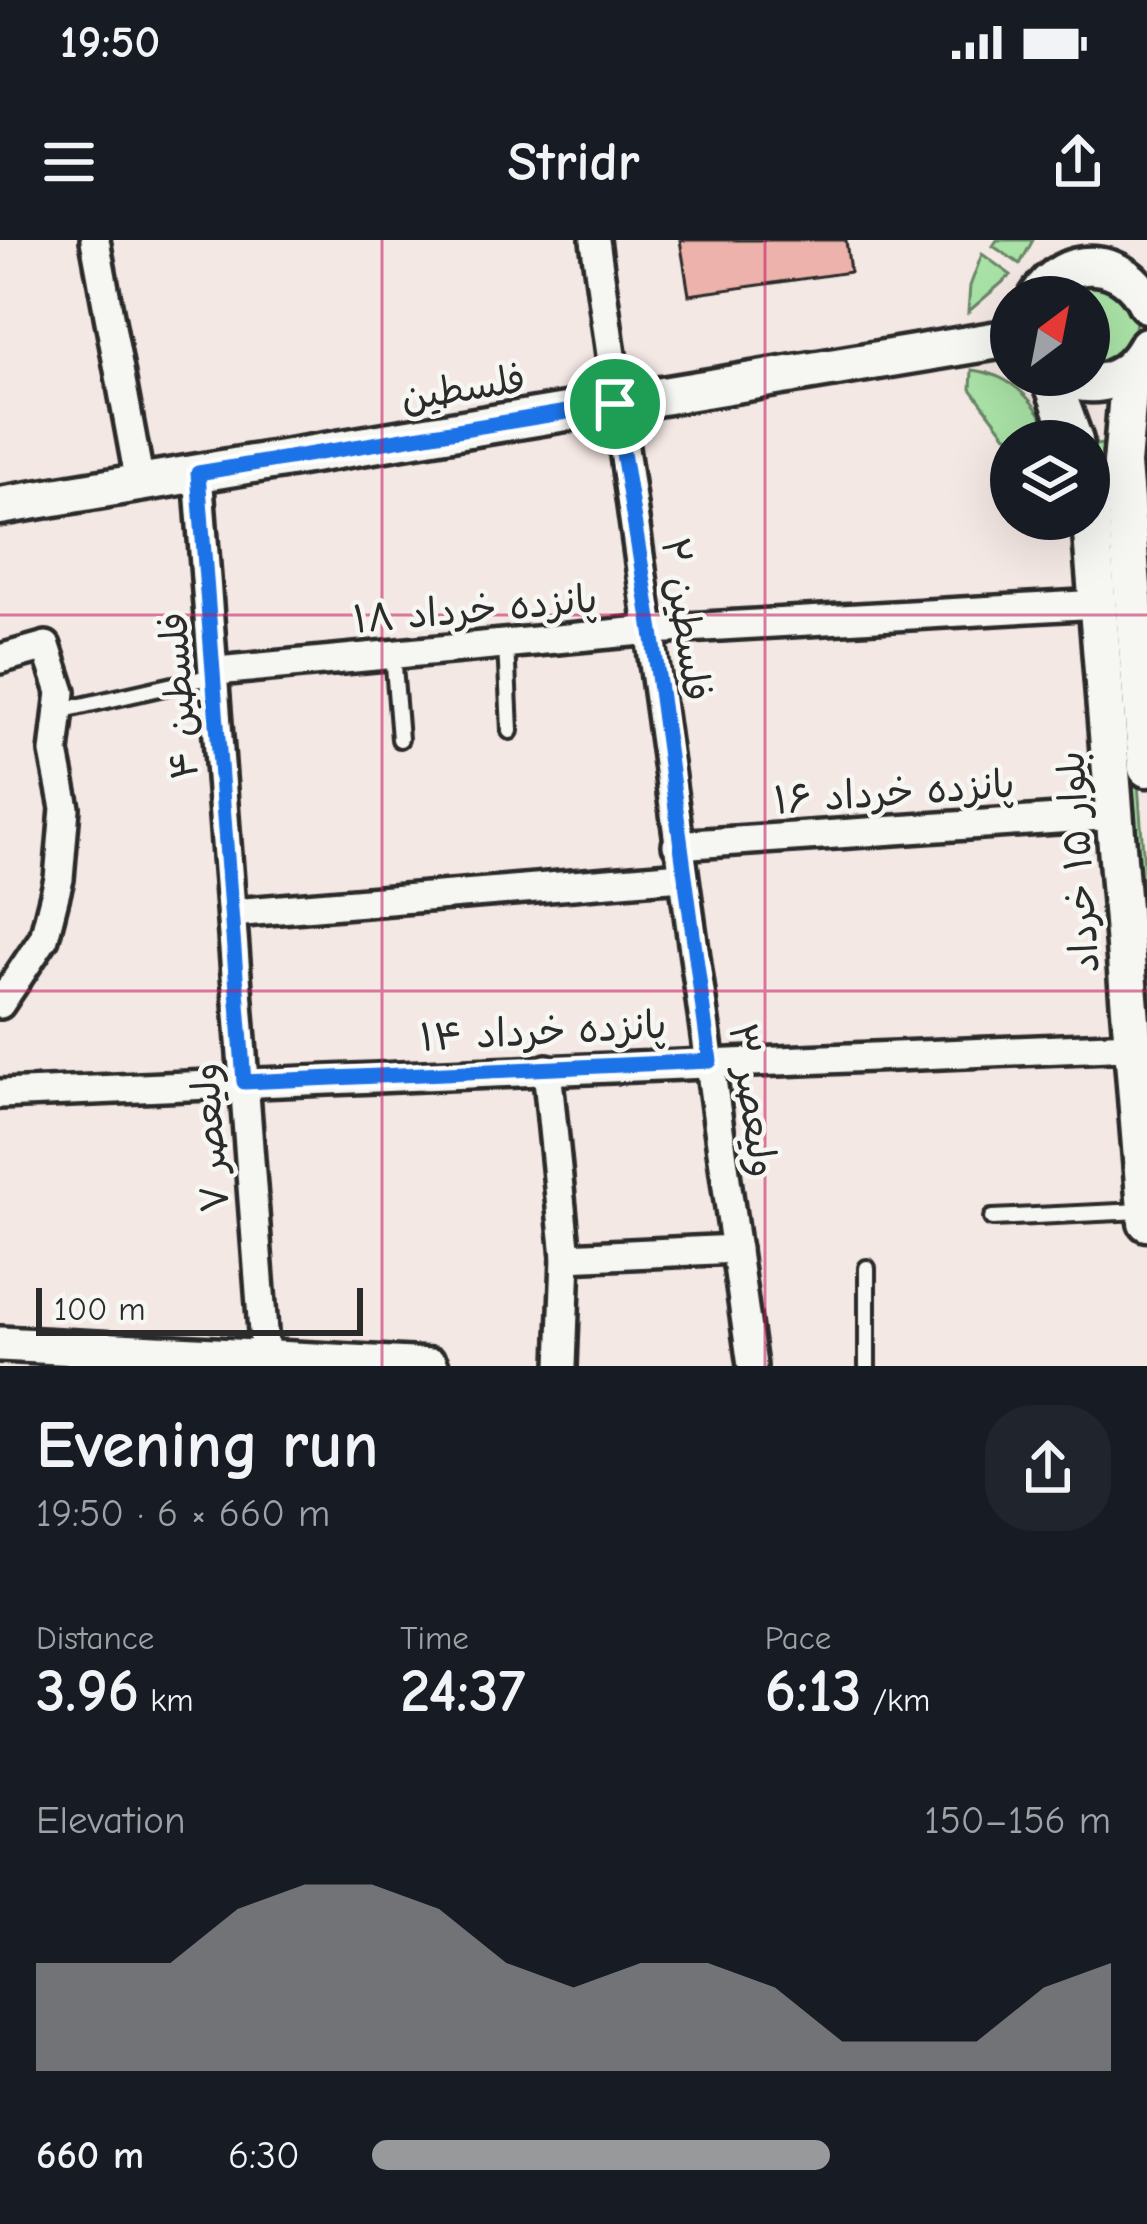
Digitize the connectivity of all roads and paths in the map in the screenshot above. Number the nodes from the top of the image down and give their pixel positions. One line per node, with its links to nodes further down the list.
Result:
1 (595, 240): 10 (street, فلسطین ۲)
2 (1055, 240): 4 (main road)
3 (99, 241): 12 (street)
4 (1048, 276)
5 (1072, 276): 6 (main road)
6 (1135, 278)
7 (990, 342): 10 (main road, فلسطین)
8 (1138, 358): 9 (main road); 15 (main road, بلوار ۱۵ خرداد)
9 (1110, 377)
10 (615, 404): 11 (main road, فلسطین); 17 (street, فلسطین ۲)
11 (198, 473): 12 (main road, فلسطین); 22 (street, فلسطین ۴)
12 (140, 483): 13 (main road, فلسطین)
13 (0, 506)
14 (1093, 540): 16 (main road, بلوار ۱۵ خرداد)
15 (1139, 570): 21 (main road, بلوار ۱۵ خرداد)
16 (1099, 604): 17 (street, پانزده خرداد ۱۸); 27 (main road, بلوار ۱۵ خرداد)
17 (652, 631): 18 (street, پانزده خرداد ۱۸); 28 (street, فلسطین ۲)
18 (506, 644): 19 (street, پانزده خرداد ۱۸); 24 (lane)
19 (393, 654): 22 (street, پانزده خرداد ۱۸); 25 (lane)
20 (0, 659): 23 (street)
21 (1143, 667): 26 (main road, بلوار ۱۵ خرداد)
22 (217, 673): 23 (lane); 30 (street, فلسطین ۴)
23 (59, 711): 31 (street)
24 (511, 731)
25 (400, 739)
26 (1147, 768)
27 (1115, 815): 28 (street, پانزده خرداد ۱۶); 32 (main road, بلوار ۱۵ خرداد)
28 (677, 844): 29 (street, ولیعصر ۳)
29 (682, 876): 30 (street); 33 (street, ولیعصر ۳)
30 (232, 913): 35 (street, ولیعصر ۷)
31 (0, 1004)
32 (1133, 1046): 33 (street, پانزده خرداد ۱۴); 37 (main road, بلوار ۱۵ خرداد)
33 (710, 1061): 34 (street, پانزده خرداد ۱۴); 40 (street, ولیعصر ۳)
34 (547, 1069): 35 (street, پانزده خرداد ۱۴); 41 (street)
35 (244, 1082): 36 (street, پانزده خرداد ۱۴); 44 (street, ولیعصر ۷)
36 (0, 1094)
37 (1146, 1210): 38 (lane); 39 (main road, بلوار ۱۵ خرداد)
38 (992, 1218)
39 (1147, 1222)
40 (736, 1250): 41 (street); 48 (street, ولیعصر ۳)
41 (566, 1257): 47 (street)
42 (867, 1268): 49 (lane)
43 (0, 1344): 44 (street)
44 (264, 1362): 45 (street)
45 (410, 1365): 46 (street)
46 (431, 1366)
47 (562, 1366)
48 (752, 1366)
49 (867, 1366)

